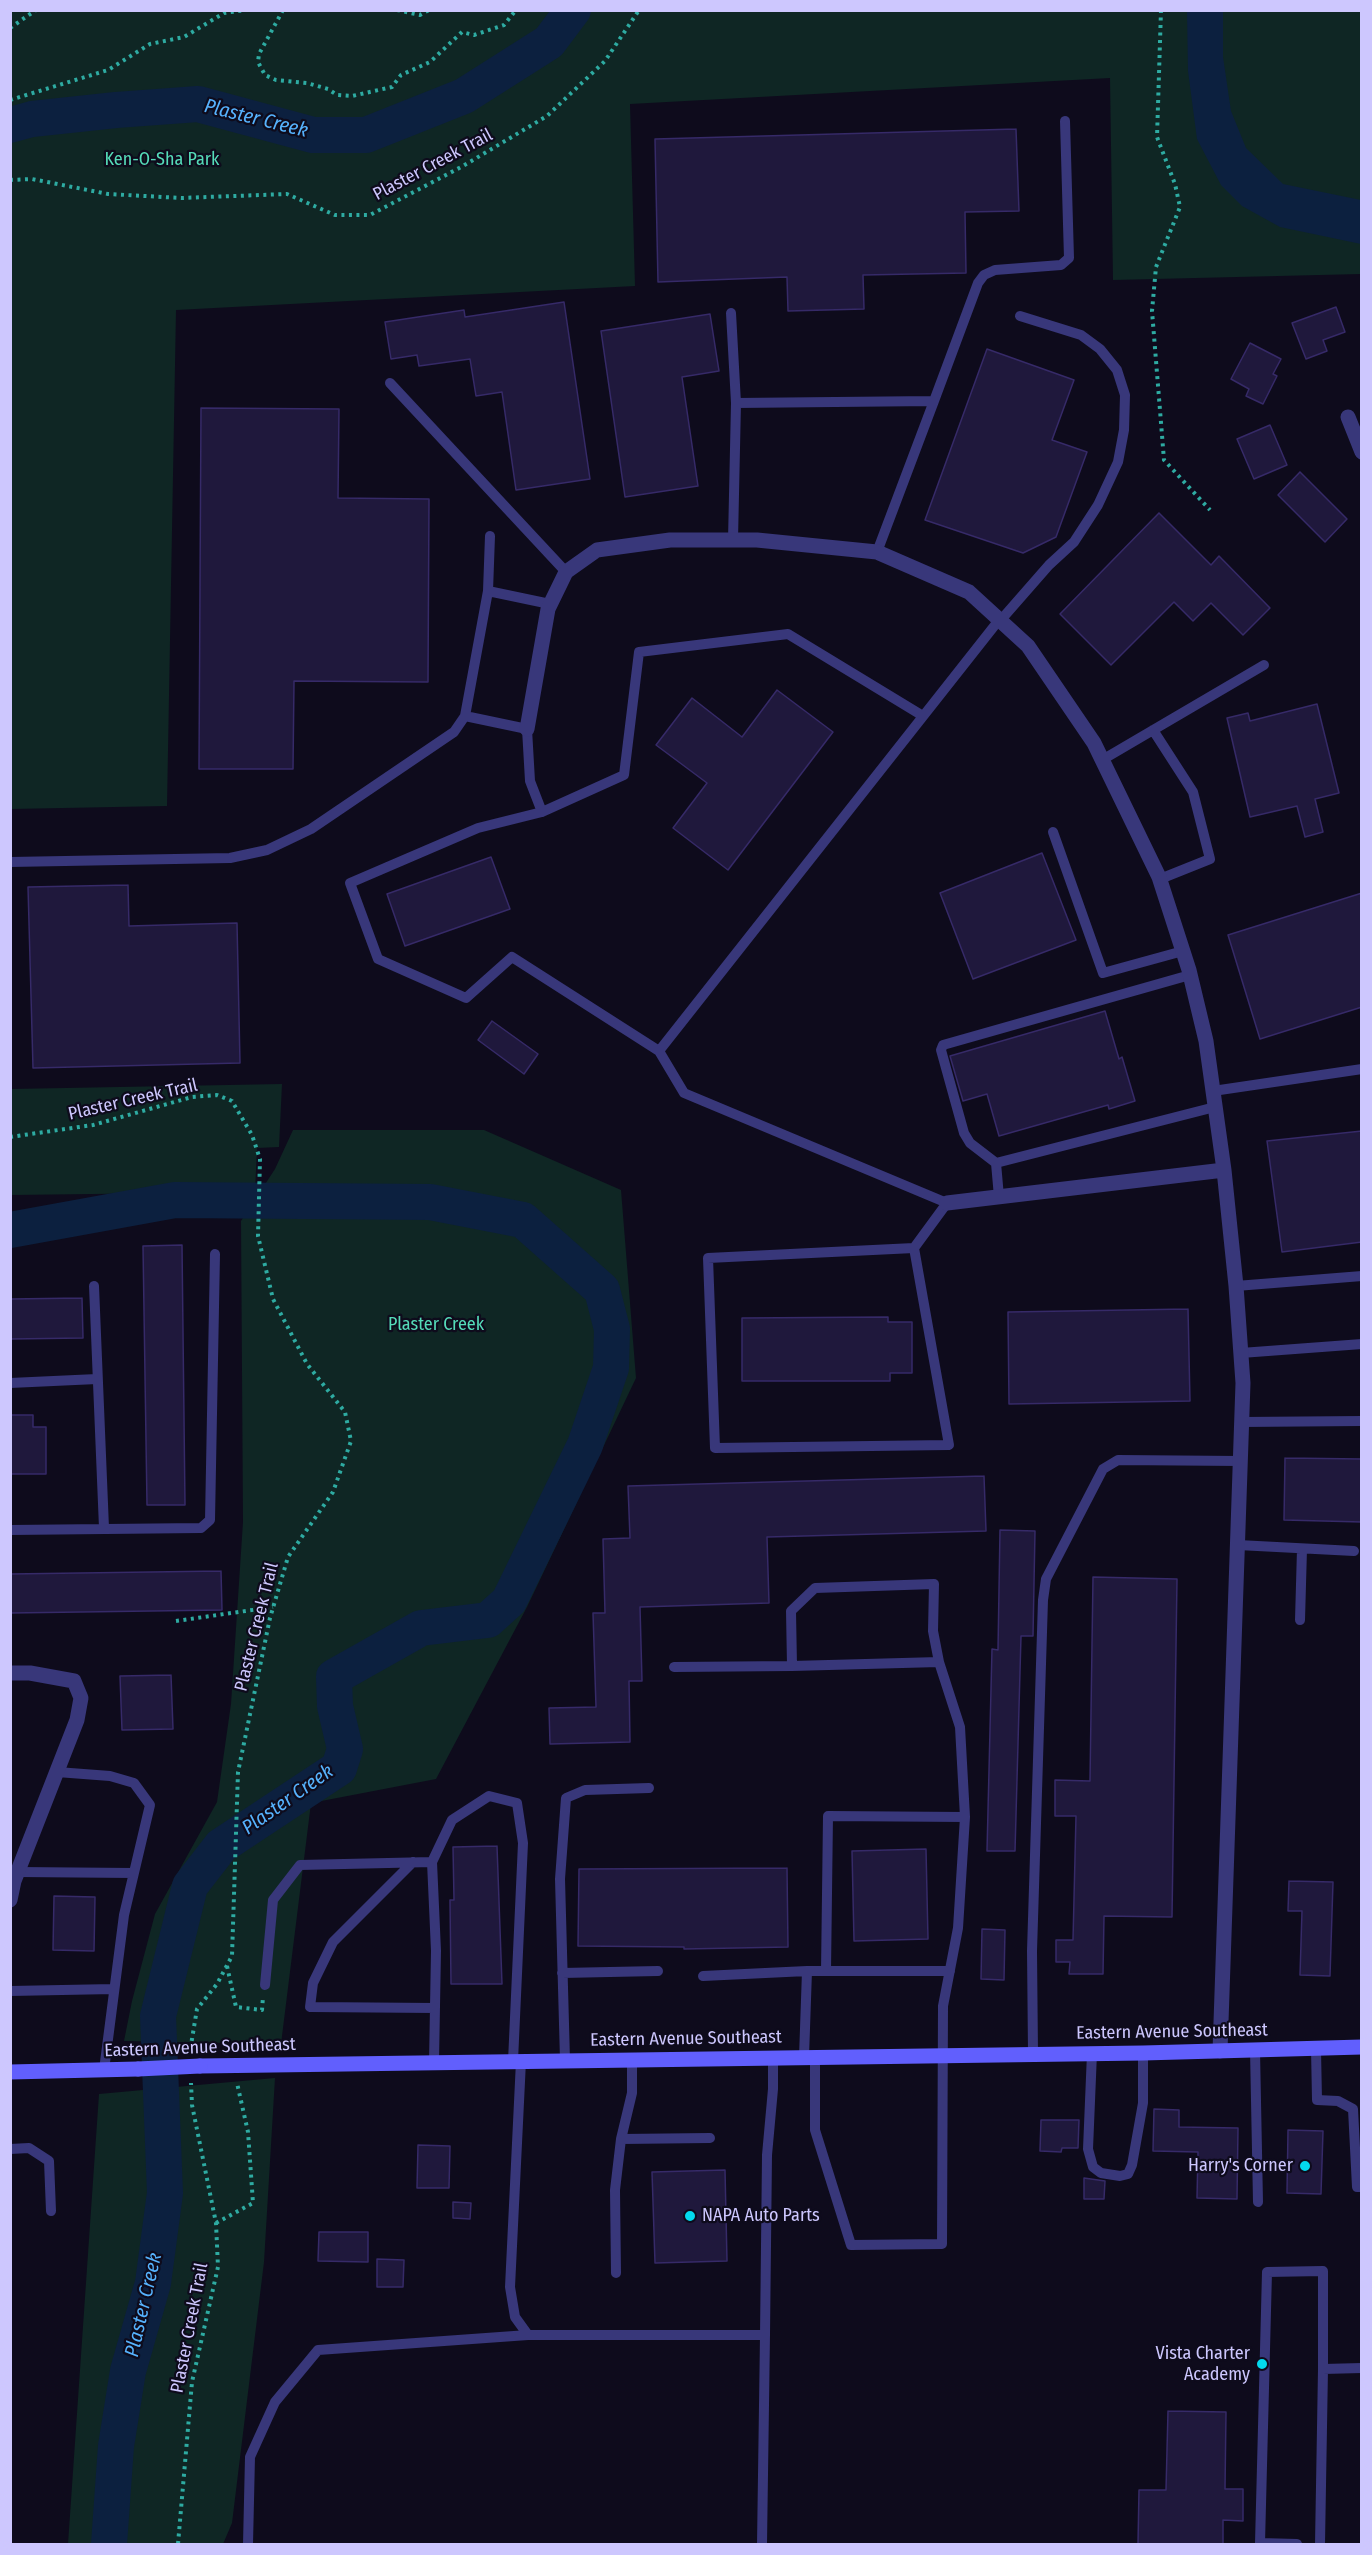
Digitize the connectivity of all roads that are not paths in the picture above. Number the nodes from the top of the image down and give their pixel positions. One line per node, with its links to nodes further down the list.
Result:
1 (1065, 121): 5 (lane)
2 (731, 313): 6 (lane)
3 (1020, 316): 15 (lane)
4 (390, 383): 12 (lane)
5 (934, 401): 6 (lane); 11 (lane)
6 (736, 403): 10 (lane)
7 (1348, 417): 8 (street)
8 (1362, 452)
9 (490, 536): 13 (lane)
10 (733, 540): 11 (street); 12 (street)
11 (877, 552): 15 (street)
12 (566, 572): 14 (street)
13 (488, 591): 14 (lane); 17 (lane)
14 (550, 604): 19 (street)
15 (999, 620): 18 (lane); 21 (street)
16 (1264, 665): 20 (lane)
17 (465, 716): 19 (lane); 24 (lane)
18 (923, 716): 22 (lane); 28 (lane)
19 (527, 729): 22 (lane)
20 (1153, 730): 21 (lane); 25 (lane)
21 (1102, 760): 25 (street)
22 (542, 812): 28 (lane)
23 (1053, 832): 26 (lane)
24 (10, 862)
25 (1160, 879): 26 (street)
26 (1183, 951): 27 (street)
27 (1190, 975): 30 (street); 32 (lane)
28 (659, 1051): 35 (lane)
29 (1362, 1069): 30 (lane)
30 (1213, 1091): 31 (street)
31 (1215, 1107): 32 (lane); 33 (street)
32 (996, 1163): 34 (lane)
33 (1224, 1170): 34 (street); 40 (street)
34 (999, 1197): 35 (street)
35 (947, 1203): 36 (lane)
36 (914, 1248): 36 (lane)
37 (215, 1254): 48 (lane)
38 (1362, 1276): 40 (lane)
39 (94, 1286): 43 (lane)
40 (1236, 1286): 42 (street)
41 (1362, 1344): 42 (lane)
42 (1241, 1353): 46 (street)
43 (97, 1379): 44 (lane); 48 (lane)
44 (10, 1383)
45 (1362, 1421): 46 (lane)
46 (1242, 1422): 47 (street)
47 (1240, 1461): 50 (street); 80 (lane)
48 (104, 1528): 49 (lane)
49 (10, 1530)
50 (1238, 1545): 51 (lane); 79 (street)
51 (1302, 1548): 52 (lane); 53 (lane)
52 (1354, 1551)
53 (1300, 1620)
54 (939, 1662): 55 (lane); 55 (lane); 60 (lane)
55 (792, 1666): 56 (lane)
56 (674, 1667)
57 (10, 1673): 58 (street)
58 (57, 1772): 63 (lane); 64 (street)
59 (649, 1788): 70 (lane)
60 (965, 1817): 68 (lane); 69 (lane)
61 (413, 1862): 62 (lane); 72 (lane); 75 (lane)
62 (432, 1862): 75 (lane); 88 (lane)
63 (134, 1873): 64 (lane); 73 (lane)
64 (14, 1878): 65 (street)
65 (10, 1900)
66 (658, 1971): 70 (lane)
67 (807, 1971): 68 (lane); 71 (lane); 84 (lane)
68 (826, 1971): 69 (lane)
69 (950, 1971): 83 (lane)
70 (561, 1973): 87 (lane)
71 (703, 1976)
72 (265, 1985)
73 (114, 1989): 74 (lane); 90 (lane)
74 (10, 1991)
75 (435, 2008): 89 (lane)
76 (1362, 2047): 77 (main road, Eastern Avenue Southeast)
77 (1316, 2049): 78 (main road, Eastern Avenue Southeast); 95 (lane)
78 (1255, 2050): 79 (main road, Eastern Avenue Southeast); 96 (lane)
79 (1220, 2051): 82 (main road, Eastern Avenue Southeast)
80 (1033, 2053): 81 (main road, Eastern Avenue Southeast); 83 (main road, Eastern Avenue Southeast)
81 (1092, 2053): 82 (main road, Eastern Avenue Southeast); 82 (lane)
82 (1143, 2053)
83 (945, 2054): 84 (main road, Eastern Avenue Southeast); 84 (lane)
84 (809, 2056): 85 (main road, Eastern Avenue Southeast)
85 (773, 2058): 86 (main road, Eastern Avenue Southeast); 100 (lane)
86 (632, 2059): 87 (main road, Eastern Avenue Southeast); 93 (lane)
87 (565, 2060): 88 (main road, Eastern Avenue Southeast)
88 (517, 2061): 89 (main road, Eastern Avenue Southeast); 99 (lane)
89 (434, 2062): 90 (main road, Eastern Avenue Southeast, bridge)
90 (104, 2070): 91 (main road, Eastern Avenue Southeast)
91 (10, 2072)
92 (710, 2138): 93 (lane)
93 (621, 2139): 98 (lane)
94 (10, 2149): 97 (lane)
95 (1362, 2187)
96 (1258, 2202)
97 (51, 2211)
98 (616, 2274)
99 (528, 2335): 100 (lane); 103 (lane)
100 (765, 2335): 104 (lane)
101 (1362, 2368): 102 (lane)
102 (1323, 2369): 105 (lane); 106 (lane)
103 (248, 2544)
104 (762, 2544)
105 (1297, 2544)
106 (1320, 2544)

